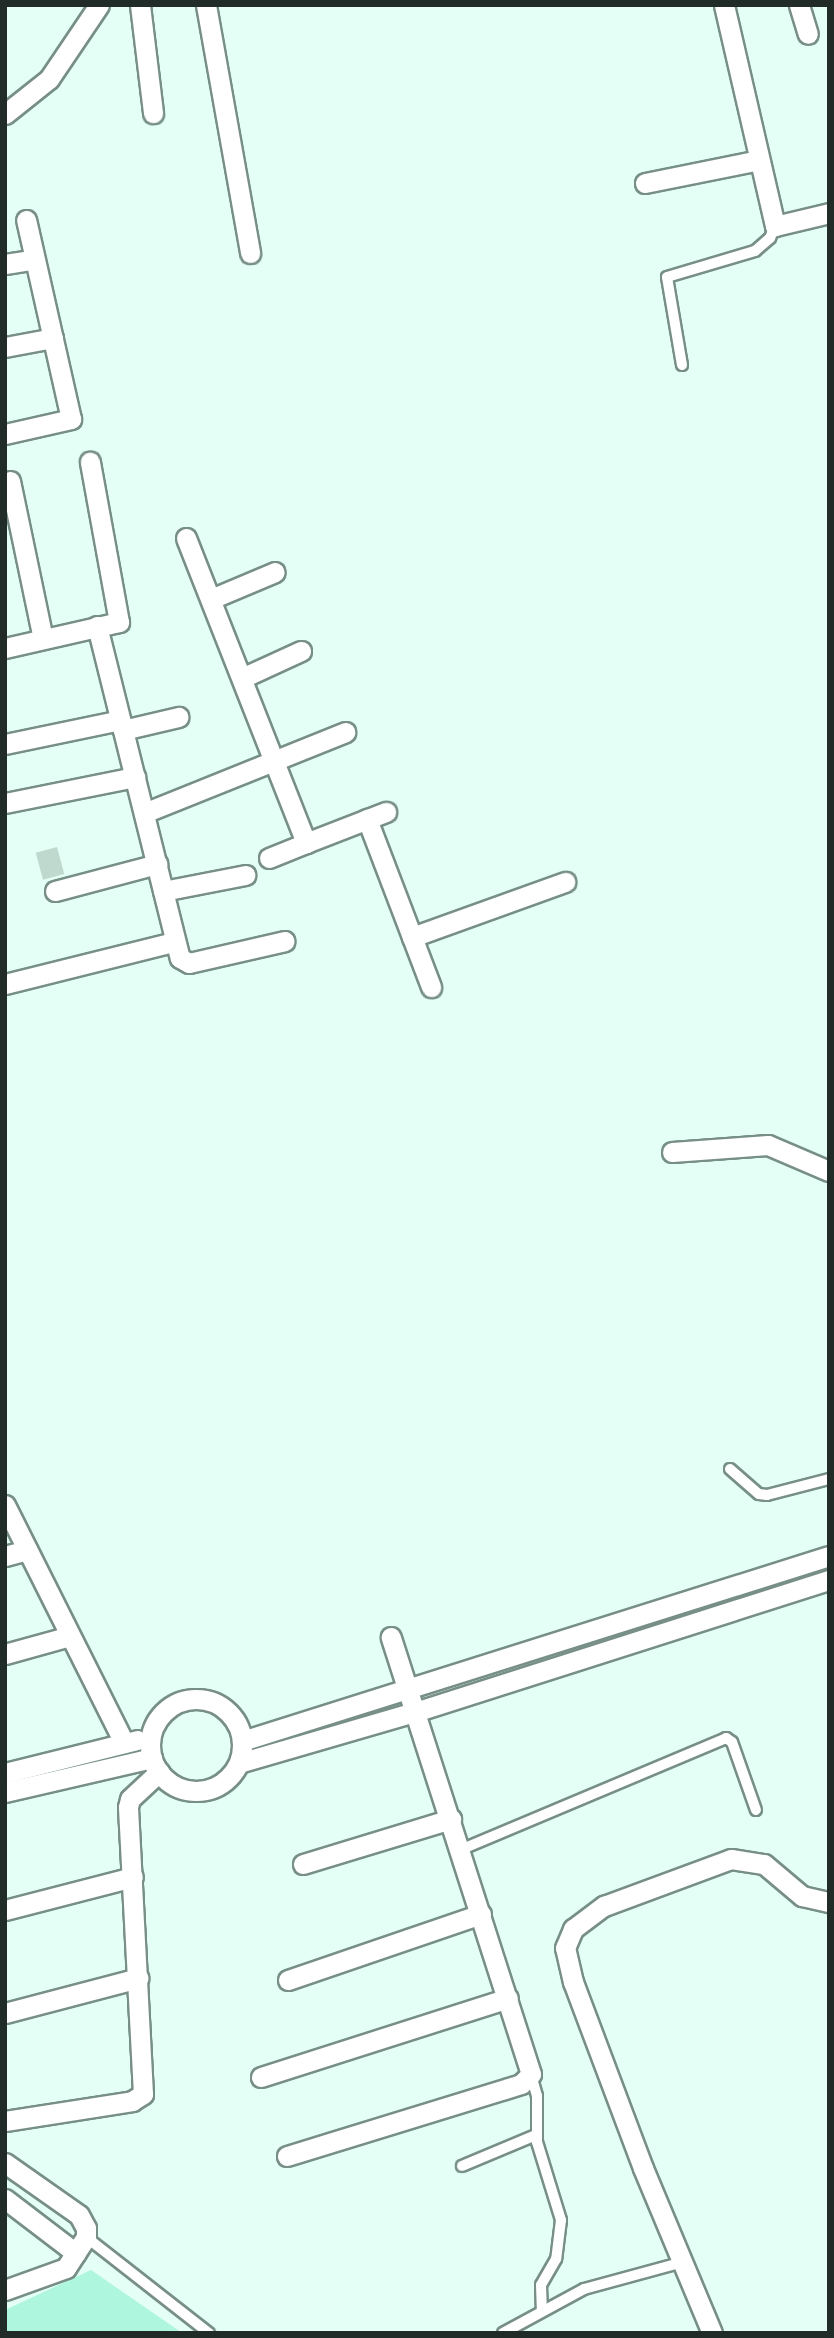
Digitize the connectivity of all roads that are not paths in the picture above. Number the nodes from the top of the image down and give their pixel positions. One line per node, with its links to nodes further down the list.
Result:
1 (116, 5): 6 (street)
2 (140, 5): 8 (street)
3 (206, 5): 15 (street)
4 (724, 5): 10 (street)
5 (799, 5): 7 (street)
6 (97, 9): 9 (street)
7 (808, 34)
8 (153, 113)
9 (5, 114)
10 (759, 160): 11 (street); 14 (street)
11 (645, 183)
12 (829, 213): 14 (street)
13 (26, 220): 16 (street)
14 (775, 226): 20 (lane)
15 (250, 253)
16 (34, 259): 17 (street); 18 (street)
17 (5, 264)
18 (53, 338): 19 (street); 21 (street)
19 (5, 347)
20 (682, 365)
21 (5, 434)
22 (90, 462): 27 (street)
23 (10, 481): 28 (street)
24 (186, 538): 26 (street)
25 (275, 572): 26 (street)
26 (211, 599): 31 (street)
27 (97, 626): 28 (street); 33 (street)
28 (43, 639): 29 (street)
29 (5, 648)
30 (302, 652): 31 (street)
31 (242, 678): 41 (street)
32 (178, 716): 33 (street)
33 (122, 725): 35 (street); 36 (street)
34 (345, 732): 39 (street)
35 (5, 744)
36 (135, 777): 37 (street); 39 (street)
37 (5, 803)
38 (386, 811): 40 (street)
39 (144, 813): 43 (street)
40 (367, 819): 41 (street); 48 (street)
41 (306, 843): 42 (street)
42 (269, 858)
43 (157, 864): 46 (street); 47 (street)
44 (245, 875): 47 (street)
45 (565, 881): 48 (street)
46 (55, 891)
47 (163, 891): 50 (street)
48 (412, 937): 52 (street)
49 (285, 941): 50 (street)
50 (173, 942): 51 (street)
51 (5, 984)
52 (431, 987)
53 (672, 1152): 54 (street)
54 (829, 1171)
55 (730, 1469): 56 (lane)
56 (829, 1479)
57 (5, 1505): 58 (street)
58 (27, 1550): 59 (street); 62 (street)
59 (5, 1556)
60 (829, 1556): 65 (street)
61 (829, 1580): 66 (street)
62 (70, 1636): 64 (street); 69 (street)
63 (391, 1637): 65 (street)
64 (5, 1654)
65 (409, 1689): 66 (street); 68 (street)
66 (415, 1712): 70 (street); 75 (street)
67 (151, 1736): 68 (street); 69 (street); 71 (street)
68 (242, 1741): 70 (street)
69 (124, 1743): 72 (street)
70 (239, 1763): 71 (street)
71 (156, 1765): 73 (street); 78 (street)
72 (5, 1773)
73 (5, 1792)
74 (756, 1810): 76 (lane)
75 (450, 1819): 76 (street); 77 (street)
76 (460, 1850): 81 (street)
77 (303, 1864)
78 (132, 1877): 80 (street); 82 (street)
79 (829, 1902): 95 (street)
80 (5, 1910)
81 (481, 1914): 83 (street); 84 (street)
82 (138, 1978): 85 (street); 88 (street)
83 (288, 1980)
84 (508, 1998): 86 (street); 87 (street)
85 (5, 2013)
86 (531, 2074): 89 (lane); 90 (street)
87 (261, 2077)
88 (5, 2121)
89 (536, 2135): 92 (lane); 97 (lane)
90 (287, 2156)
91 (5, 2163): 94 (street)
92 (462, 2166)
93 (5, 2199): 94 (street)
94 (81, 2245): 96 (street); 98 (lane)
95 (680, 2263): 97 (lane); 100 (street)
96 (5, 2290)
97 (542, 2310): 99 (lane)
98 (209, 2333)
99 (503, 2333)
100 (712, 2333)

